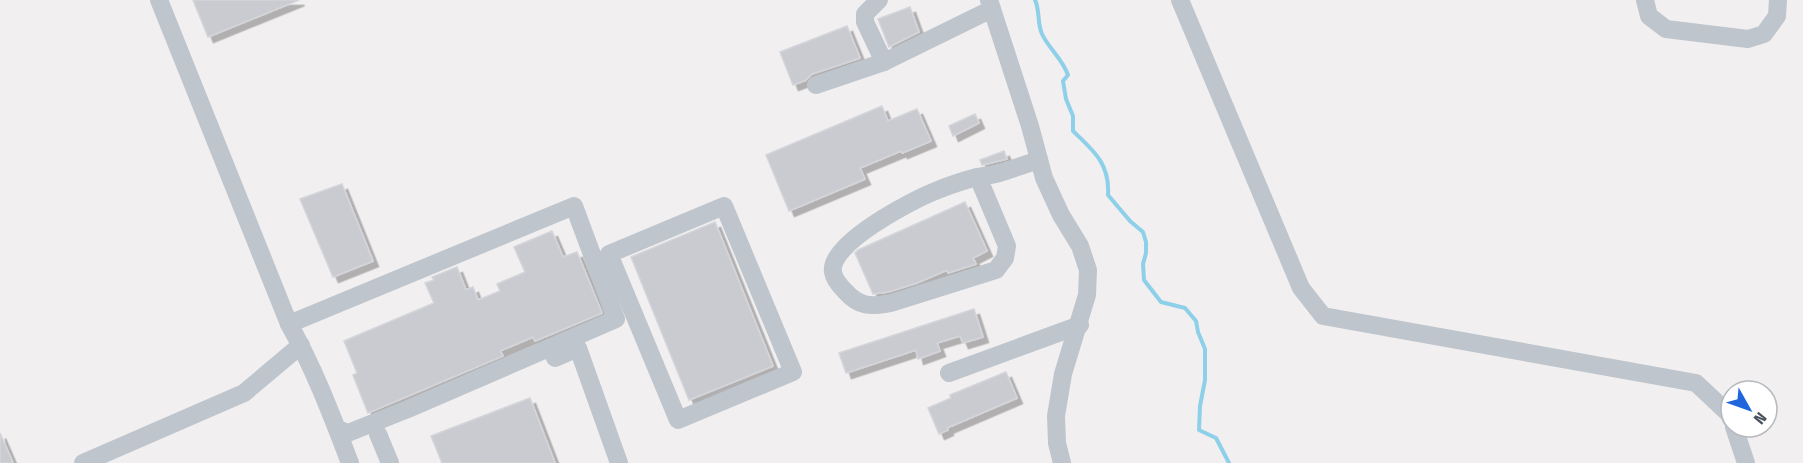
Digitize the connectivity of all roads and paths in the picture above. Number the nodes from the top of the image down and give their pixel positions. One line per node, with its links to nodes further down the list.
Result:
1 (159, 0): 12 (street)
2 (879, 0): 7 (street)
3 (1180, 0): 16 (street)
4 (1645, 0): 5 (street)
5 (1778, 0)
6 (991, 4): 7 (street); 9 (street)
7 (884, 62): 8 (street)
8 (816, 85)
9 (1039, 160): 10 (street); 13 (street)
10 (978, 177): 10 (street)
11 (634, 315): 11 (street); 19 (street)
12 (289, 324): 14 (street); 19 (street)
13 (1080, 325): 15 (street); 23 (street)
14 (301, 345): 19 (street); 20 (street)
15 (949, 373)
16 (1719, 405)
17 (378, 434): 19 (street); 21 (street); 22 (street)
18 (1738, 439): 24 (street)
19 (343, 445)
20 (83, 463)
21 (390, 463)
22 (619, 463)
23 (1062, 463)
24 (1746, 463)

